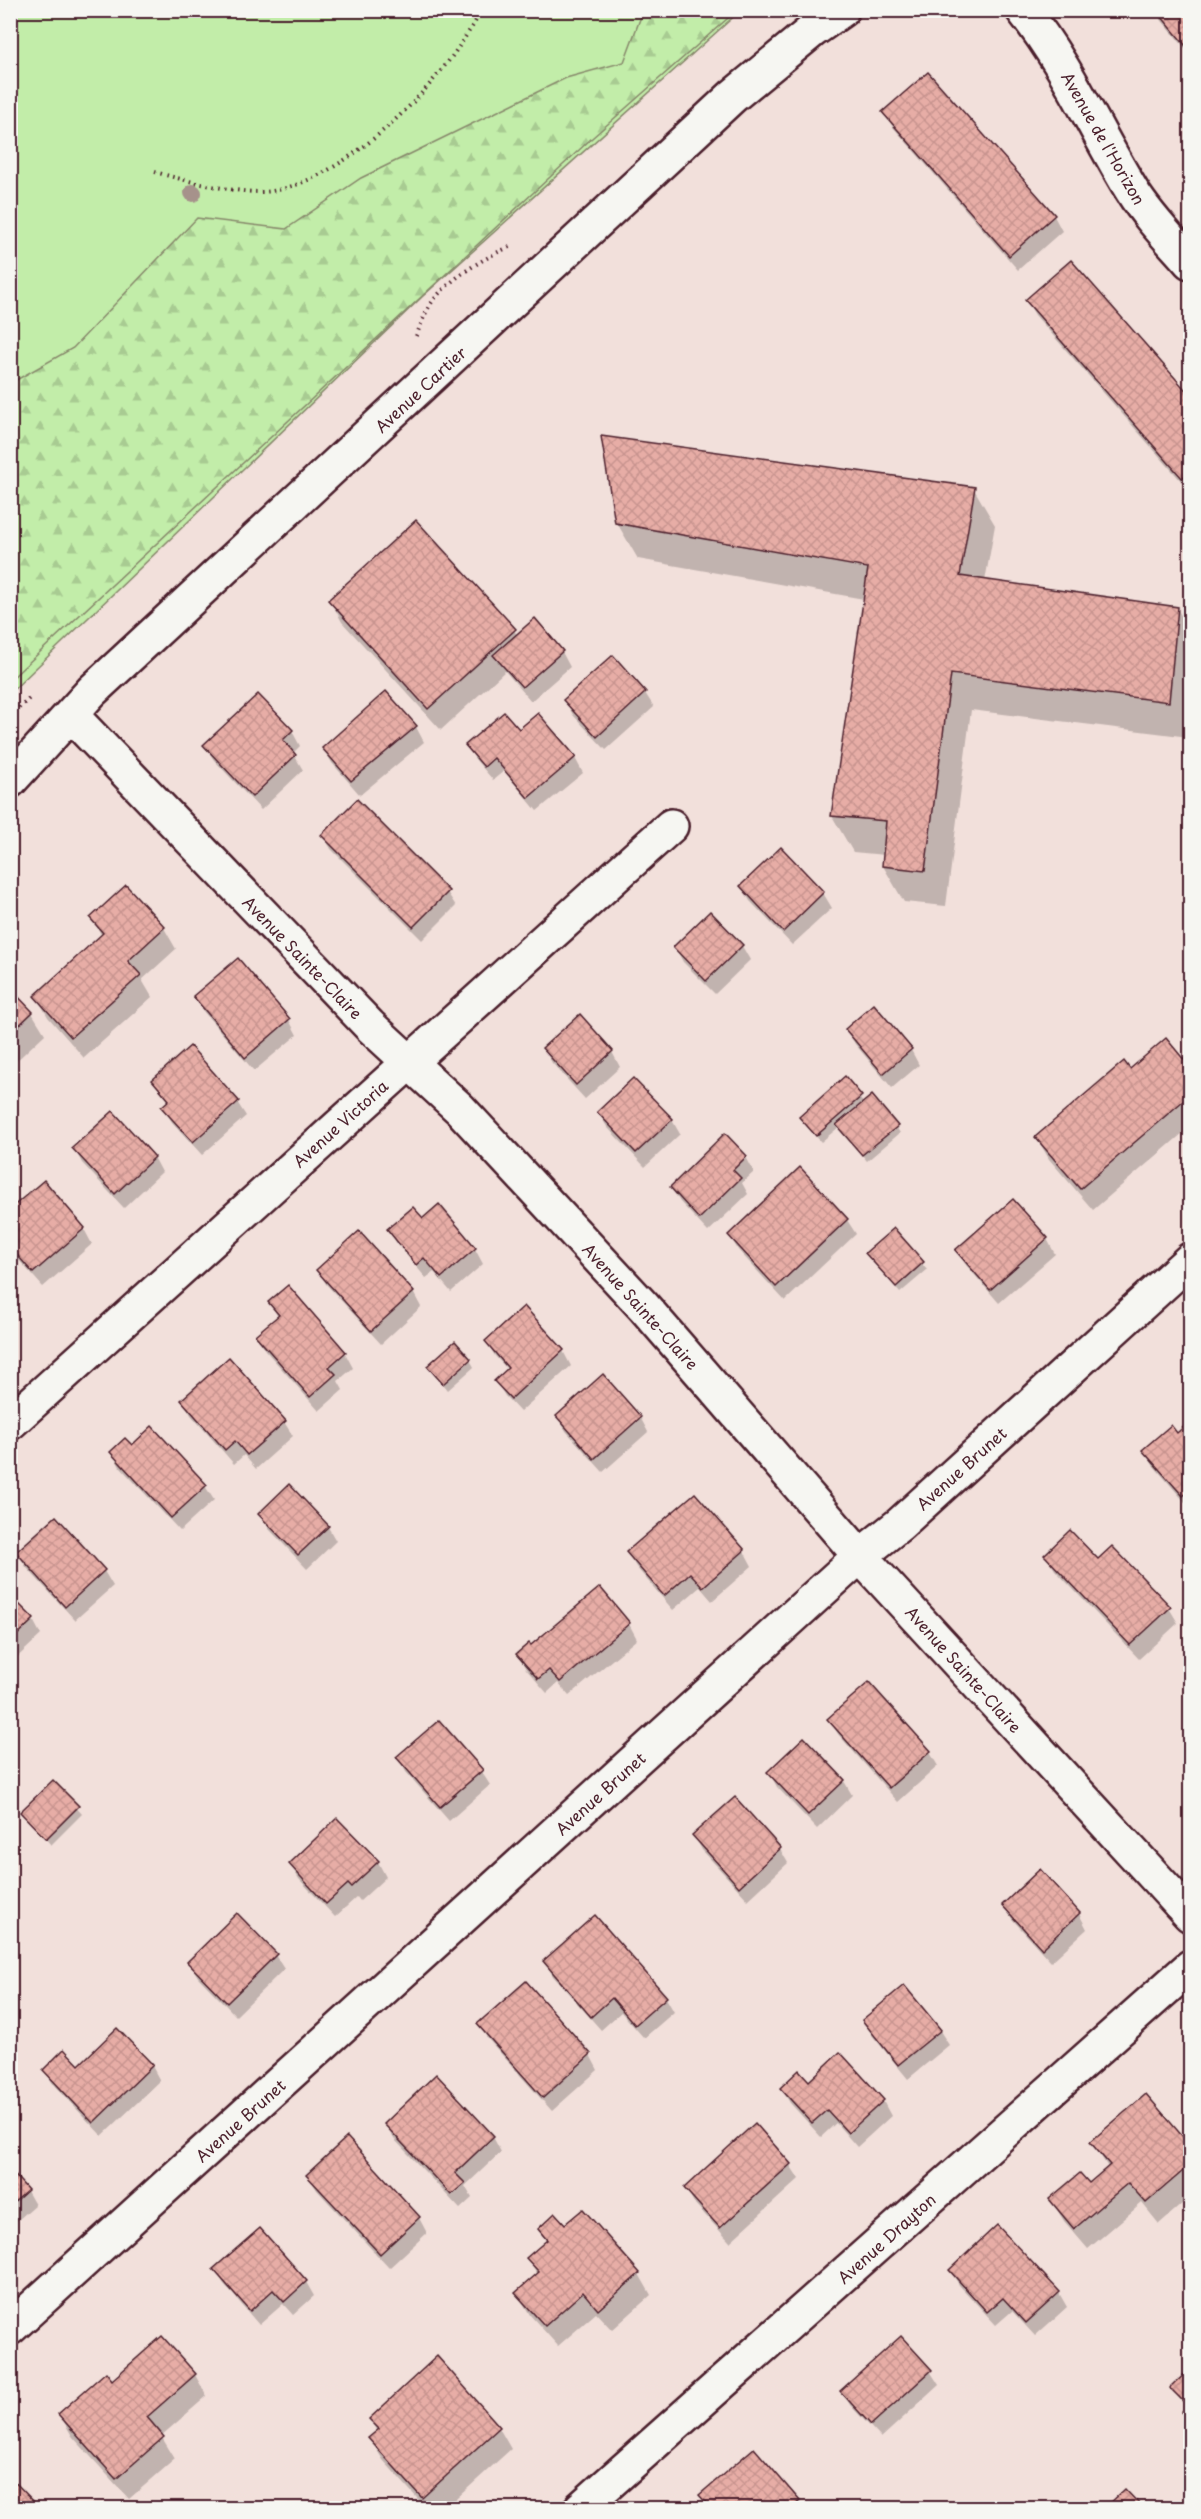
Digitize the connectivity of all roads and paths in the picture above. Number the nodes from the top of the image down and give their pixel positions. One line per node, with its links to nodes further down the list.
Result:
1 (480, 10): 4 (path)
2 (842, 10): 6 (street, Avenue Cartier)
3 (1023, 10): 5 (street, Avenue de l'Horizon)
4 (155, 172)
5 (1191, 262)
6 (72, 716): 7 (street, Avenue Cartier); 9 (street, Avenue Sainte-Claire)
7 (10, 781)
8 (671, 826): 9 (street, Avenue Victoria)
9 (408, 1062): 11 (street, Avenue Victoria); 12 (street, Avenue Sainte-Claire)
10 (1191, 1260): 12 (street, Avenue Brunet)
11 (10, 1423)
12 (860, 1556): 13 (street, Avenue Sainte-Claire); 15 (street, Avenue Brunet)
13 (1191, 1915)
14 (1191, 1967): 16 (street, Avenue Drayton)
15 (10, 2328)
16 (581, 2508)

